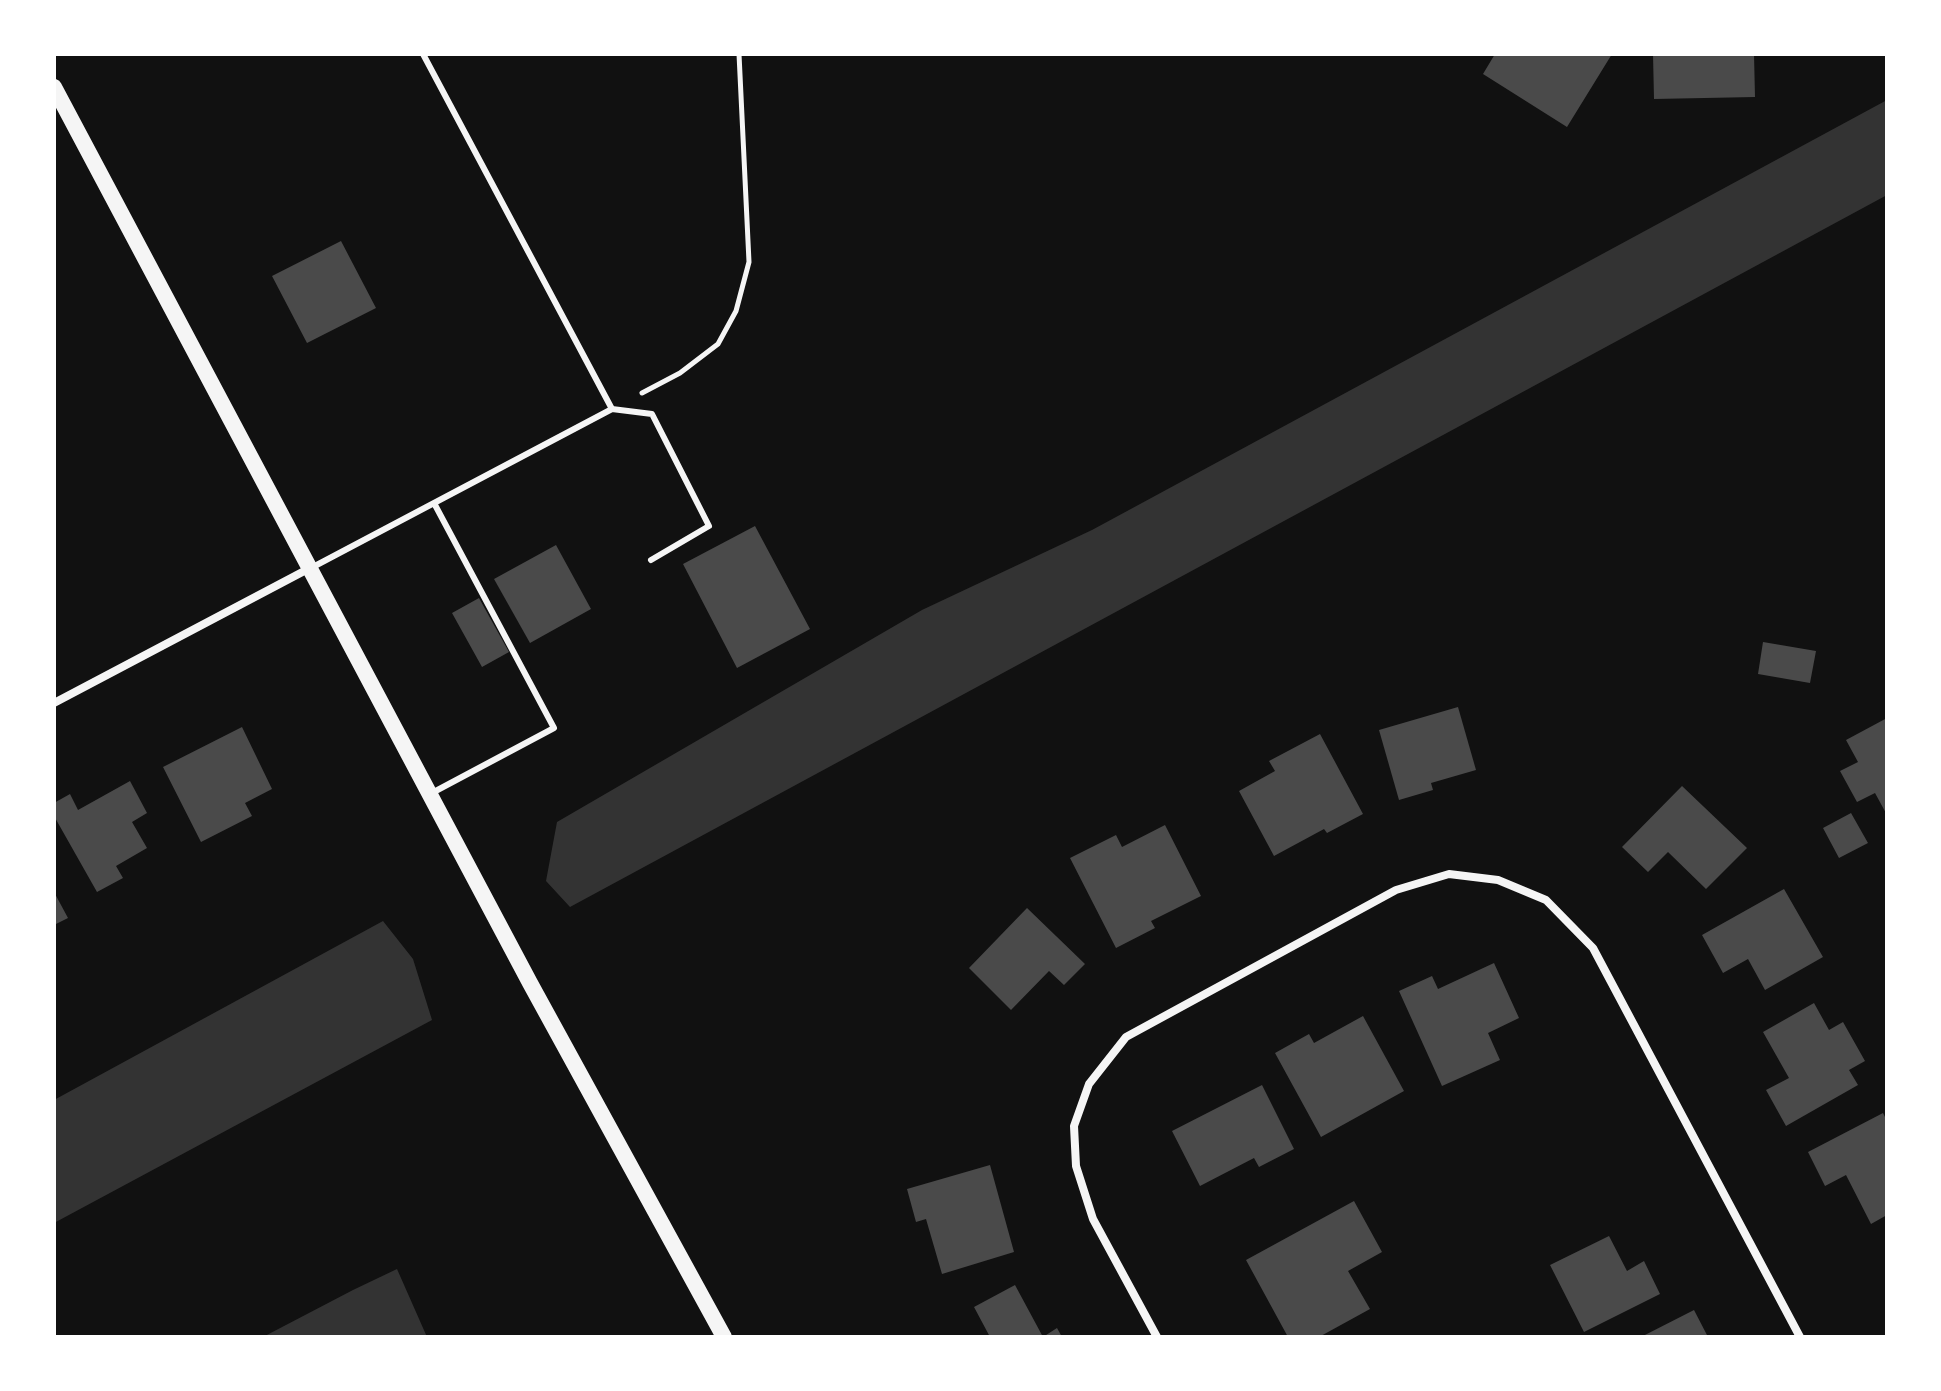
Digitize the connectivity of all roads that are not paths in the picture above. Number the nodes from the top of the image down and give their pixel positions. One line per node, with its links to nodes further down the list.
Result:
1 (423, 54): 3 (lane)
2 (54, 87): 6 (main road)
3 (612, 409): 4 (lane); 5 (lane)
4 (434, 503): 6 (lane); 8 (lane)
5 (651, 560)
6 (311, 568): 7 (street); 8 (main road)
7 (54, 703)
8 (430, 794): 9 (main road)
9 (724, 1337)
10 (1157, 1337): 11 (street)
11 (1800, 1337)

